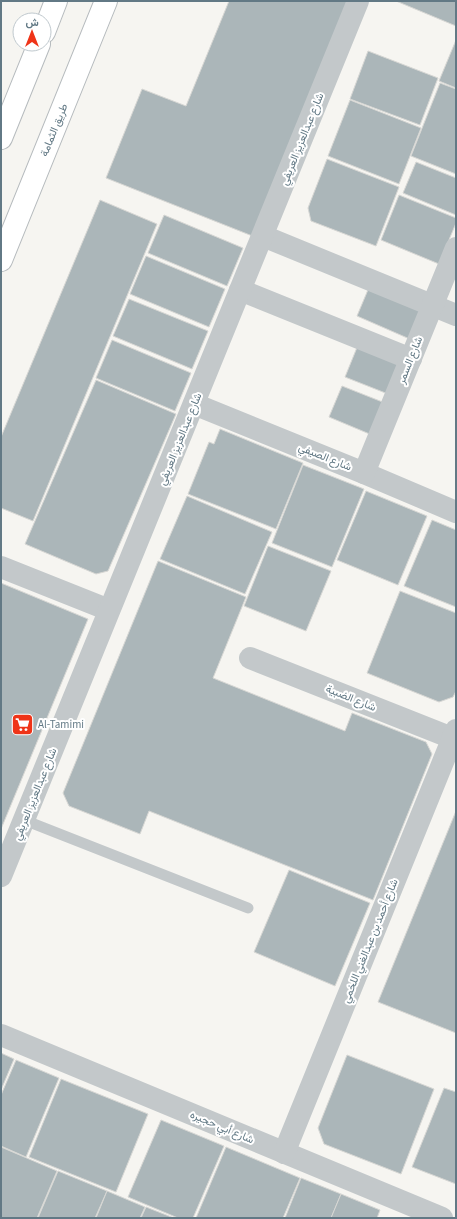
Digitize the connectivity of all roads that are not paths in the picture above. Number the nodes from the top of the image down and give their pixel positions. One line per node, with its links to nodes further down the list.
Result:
1 (56, 1): 4 (main road)
2 (106, 1): 9 (main road, طريق الثمامة)
3 (358, 1): 7 (street, شارع عبدالعزيز العريفي)
4 (52, 12)
5 (36, 52): 6 (main road)
6 (1, 138)
7 (262, 236): 10 (street, شارع عبدالعزيز العريفي); 11 (street)
8 (456, 248): 11 (street, شارع السمر)
9 (1, 260)
10 (240, 290): 13 (street); 14 (street, شارع عبدالعزيز العريفي)
11 (433, 306): 12 (street); 13 (street, شارع السمر)
12 (456, 315)
13 (411, 359): 15 (street, شارع السمر)
14 (194, 404): 15 (street, شارع الصيفي); 18 (street, شارع عبدالعزيز العريفي)
15 (364, 473): 16 (street, شارع الصيفي)
16 (456, 512)
17 (1, 567): 18 (street)
18 (110, 610): 21 (street, شارع عبدالعزيز العريفي)
19 (250, 658): 20 (street, شارع الضبية)
20 (454, 734): 25 (street, شارع أحمد بن عبدالغني اللخمي)
21 (24, 820): 22 (street, شارع عبدالعزيز العريفي); 23 (lane)
22 (1, 876)
23 (248, 908)
24 (1, 1035): 25 (street, شارع أبي حجيره)
25 (284, 1153): 26 (street, شارع أبي حجيره)
26 (442, 1218)

